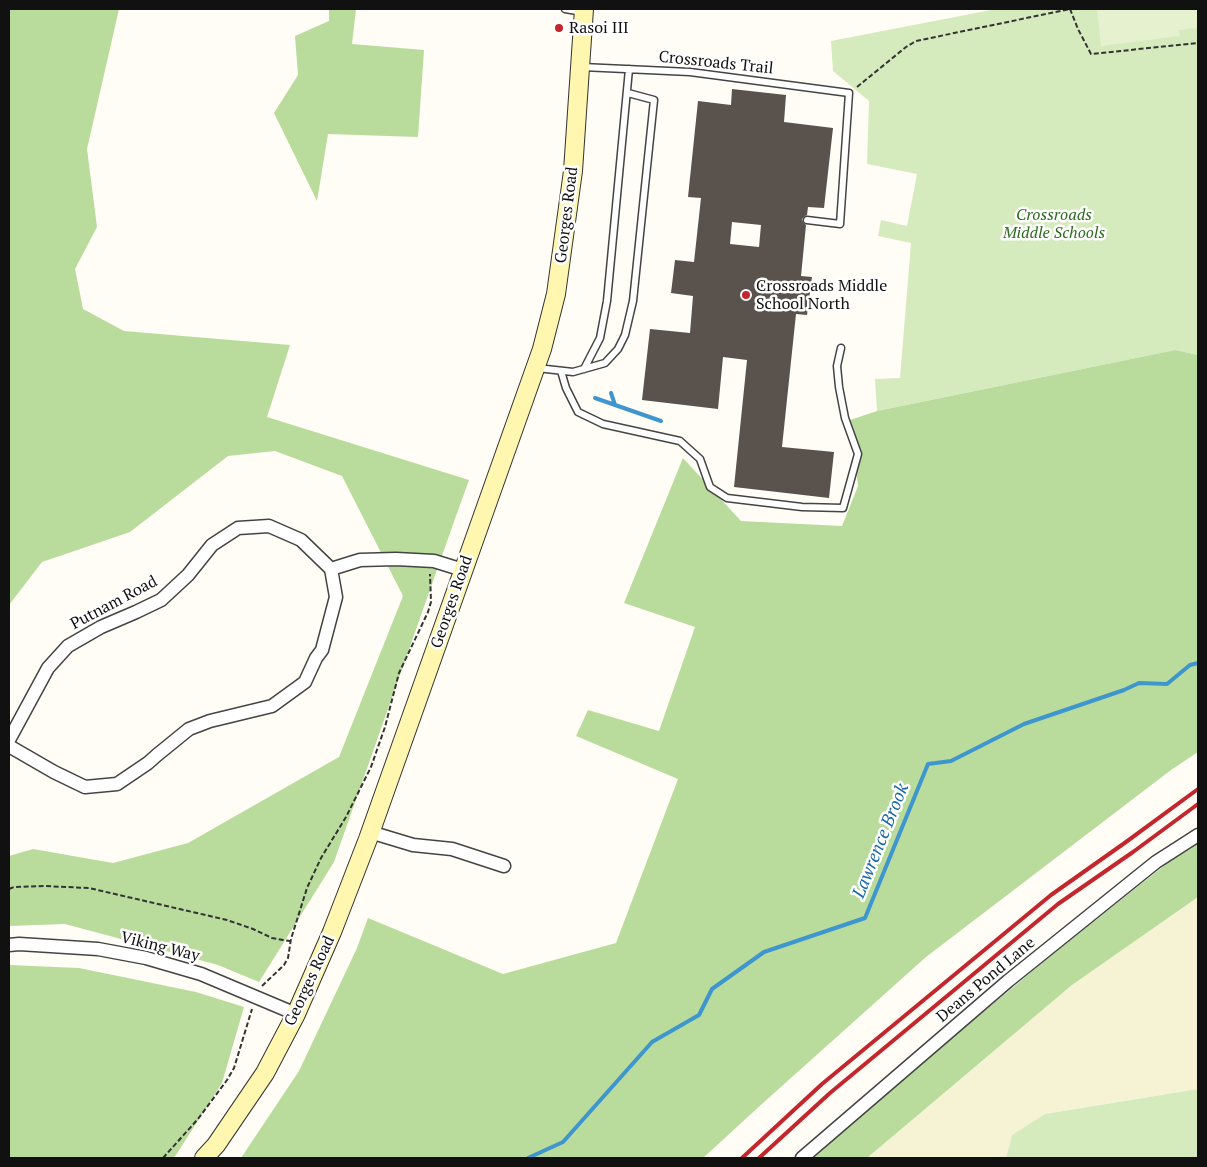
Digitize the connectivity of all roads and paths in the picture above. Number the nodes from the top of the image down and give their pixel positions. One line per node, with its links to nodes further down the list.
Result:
1 (565, 9): 3 (lane)
2 (1070, 9): 4 (path); 8 (path)
3 (584, 10): 5 (street, Georges Road)
4 (1198, 43)
5 (580, 67): 6 (lane, Crossroads Trail); 11 (street, Georges Road)
6 (629, 69): 7 (lane); 8 (lane, Crossroads Trail)
7 (628, 93): 12 (lane); 12 (lane)
8 (849, 93): 9 (lane)
9 (807, 220)
10 (841, 348): 13 (lane)
11 (536, 368): 13 (lane); 15 (street, Georges Road)
12 (584, 369): 13 (lane)
13 (561, 371)
14 (331, 568): 15 (street); 17 (street, Putnam Road); 18 (street)
15 (463, 570): 19 (street, Georges Road)
16 (430, 574): 23 (path)
17 (9, 740)
18 (9, 746)
19 (370, 832): 21 (street); 27 (street, Georges Road)
20 (1198, 835): 30 (street, Deans Pond Lane)
21 (504, 866)
22 (9, 889): 23 (path)
23 (290, 940): 25 (path)
24 (9, 945): 27 (street, Viking Way)
25 (260, 988)
26 (252, 1005): 28 (path)
27 (296, 1014): 29 (street, Georges Road)
28 (163, 1158)
29 (204, 1158)
30 (802, 1158)

